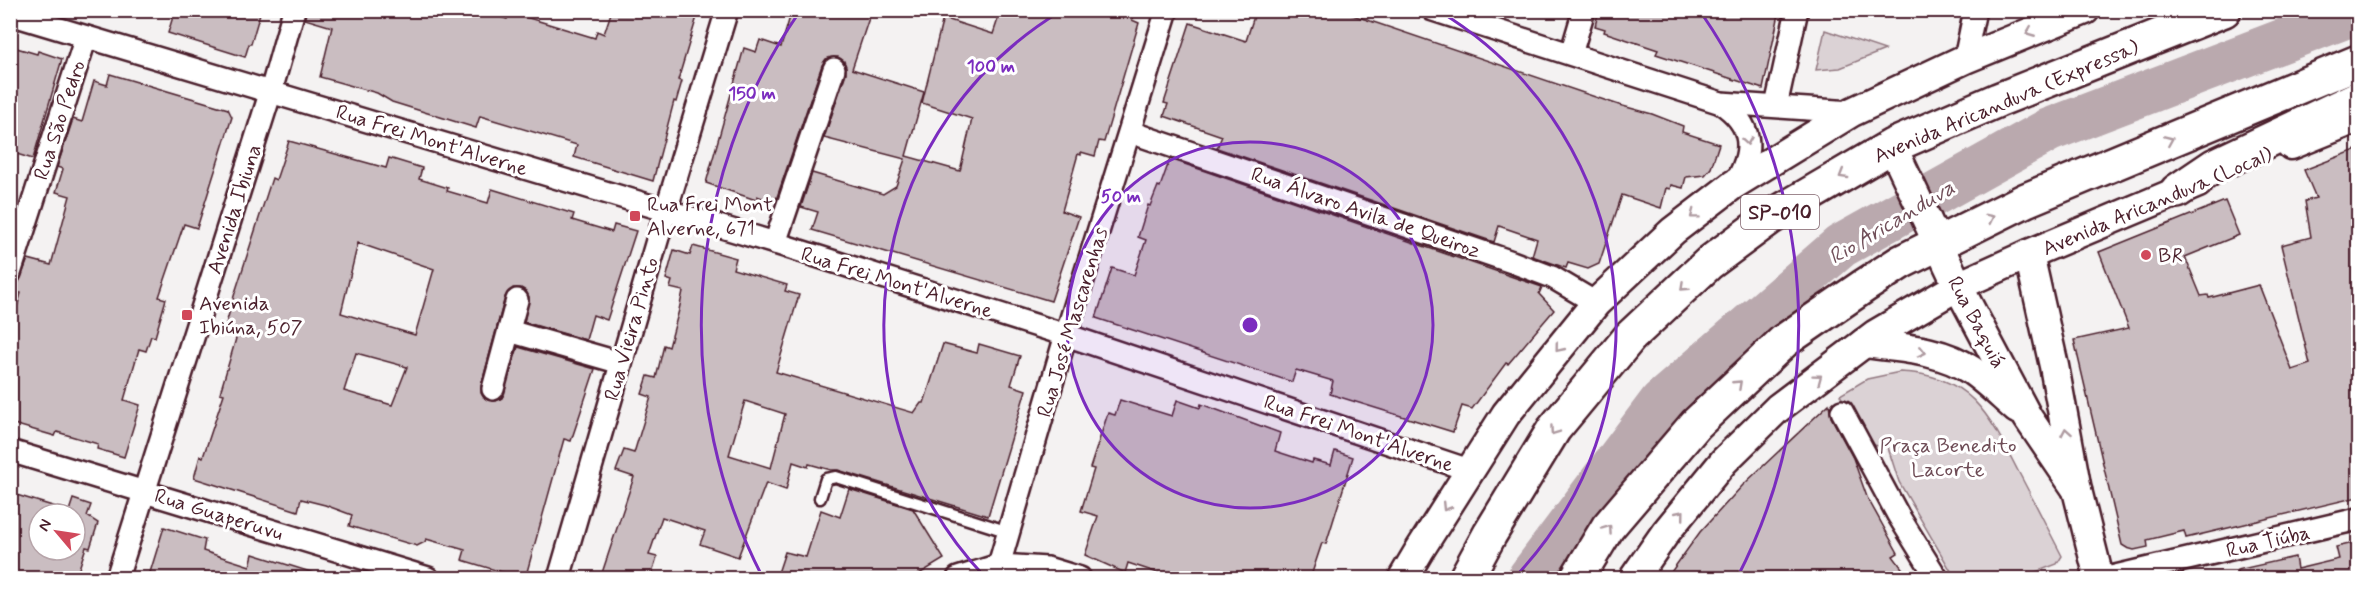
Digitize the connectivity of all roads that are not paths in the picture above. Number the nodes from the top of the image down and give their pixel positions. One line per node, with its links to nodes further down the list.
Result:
1 (294, 10): 16 (street, Avenida Ibiuna)
2 (727, 10): 26 (street, Rua Vieira Pinto)
3 (1167, 10): 22 (street, Rua José Mascarenhas)
4 (1433, 10): 12 (street)
5 (1584, 10): 12 (street)
6 (1797, 10): 19 (street)
7 (1975, 10): 13 (street)
8 (2085, 10): 13 (main road, one-way to 13)
9 (2224, 10): 23 (highway, Avenida Aricanduva (Expressa) / SP-010)
10 (10, 14): 11 (street, Rua Frei Mont'Alverne)
11 (86, 37): 16 (street, Rua Frei Mont'Alverne); 30 (street, Rua São Pedro)
12 (1571, 54): 18 (street)
13 (1965, 59): 20 (main road)
14 (2358, 62): 27 (highway, one-way to 14)
15 (834, 69): 28 (street)
16 (271, 91): 26 (street, Rua Frei Mont'Alverne); 44 (street, Avenida Ibiuna)
17 (2358, 98): 25 (highway)
18 (1722, 103): 19 (street); 24 (street, one-way to 24)
19 (1776, 106): 20 (street)
20 (1852, 112): 24 (main road)
21 (2358, 118): 25 (main road, Avenida Aricanduva (Local))
22 (1130, 132): 33 (street, Rua Álvaro Avila de Queiroz); 35 (street, Rua José Mascarenhas)
23 (1895, 152): 27 (main road, Rua Baquiá); 55 (highway, Avenida Aricanduva (Expressa) / SP-010, one-way to 55)
24 (1733, 185): 33 (main road, one-way to 33)
25 (2177, 191): 29 (main road, Avenida Aricanduva (Local))
26 (666, 212): 28 (street, Rua Frei Mont'Alverne); 37 (street, Rua Vieira Pinto)
27 (1934, 235): 31 (main road, Rua Baquiá); 56 (highway, one-way to 27)
28 (775, 243): 35 (street, Rua Frei Mont'Alverne)
29 (2029, 254): 31 (main road, Avenida Aricanduva (Local)); 43 (main road, Rua Baquiá, one-way to 29)
30 (10, 273)
31 (1958, 286): 36 (main road, Avenida Aricanduva (Local)); 40 (main road, Rua Baquiá)
32 (517, 300): 34 (street)
33 (1596, 303): 42 (main road, one-way to 42)
34 (508, 331): 37 (street); 38 (street)
35 (1066, 335): 42 (street, Rua Frei Mont'Alverne); 47 (street, Rua José Mascarenhas)
36 (1864, 343): 40 (main road, one-way to 40); 57 (main road, Avenida Aricanduva (Local), one-way to 36)
37 (621, 363): 51 (street, Rua Vieira Pinto)
38 (493, 389)
39 (1842, 411): 58 (street)
40 (2028, 418): 43 (main road, Rua Baquiá)
41 (10, 451): 44 (street, Rua Guaperuvu)
42 (1469, 470): 54 (main road, one-way to 54)
43 (2077, 490): 59 (main road, Rua Baquiá)
44 (144, 491): 49 (street, Avenida Ibiuna); 50 (street, Rua Guaperuvu)
45 (820, 498): 47 (lane)
46 (2358, 519): 60 (street, Rua Tiúba)
47 (1009, 531): 48 (street, Rua José Mascarenhas)
48 (999, 565): 52 (street); 53 (street)
49 (117, 579)
50 (428, 579)
51 (559, 579)
52 (958, 579)
53 (1080, 579)
54 (1403, 579)
55 (1466, 579)
56 (1577, 579)
57 (1634, 579)
58 (1937, 579)
59 (2099, 579)
60 (2107, 579)

